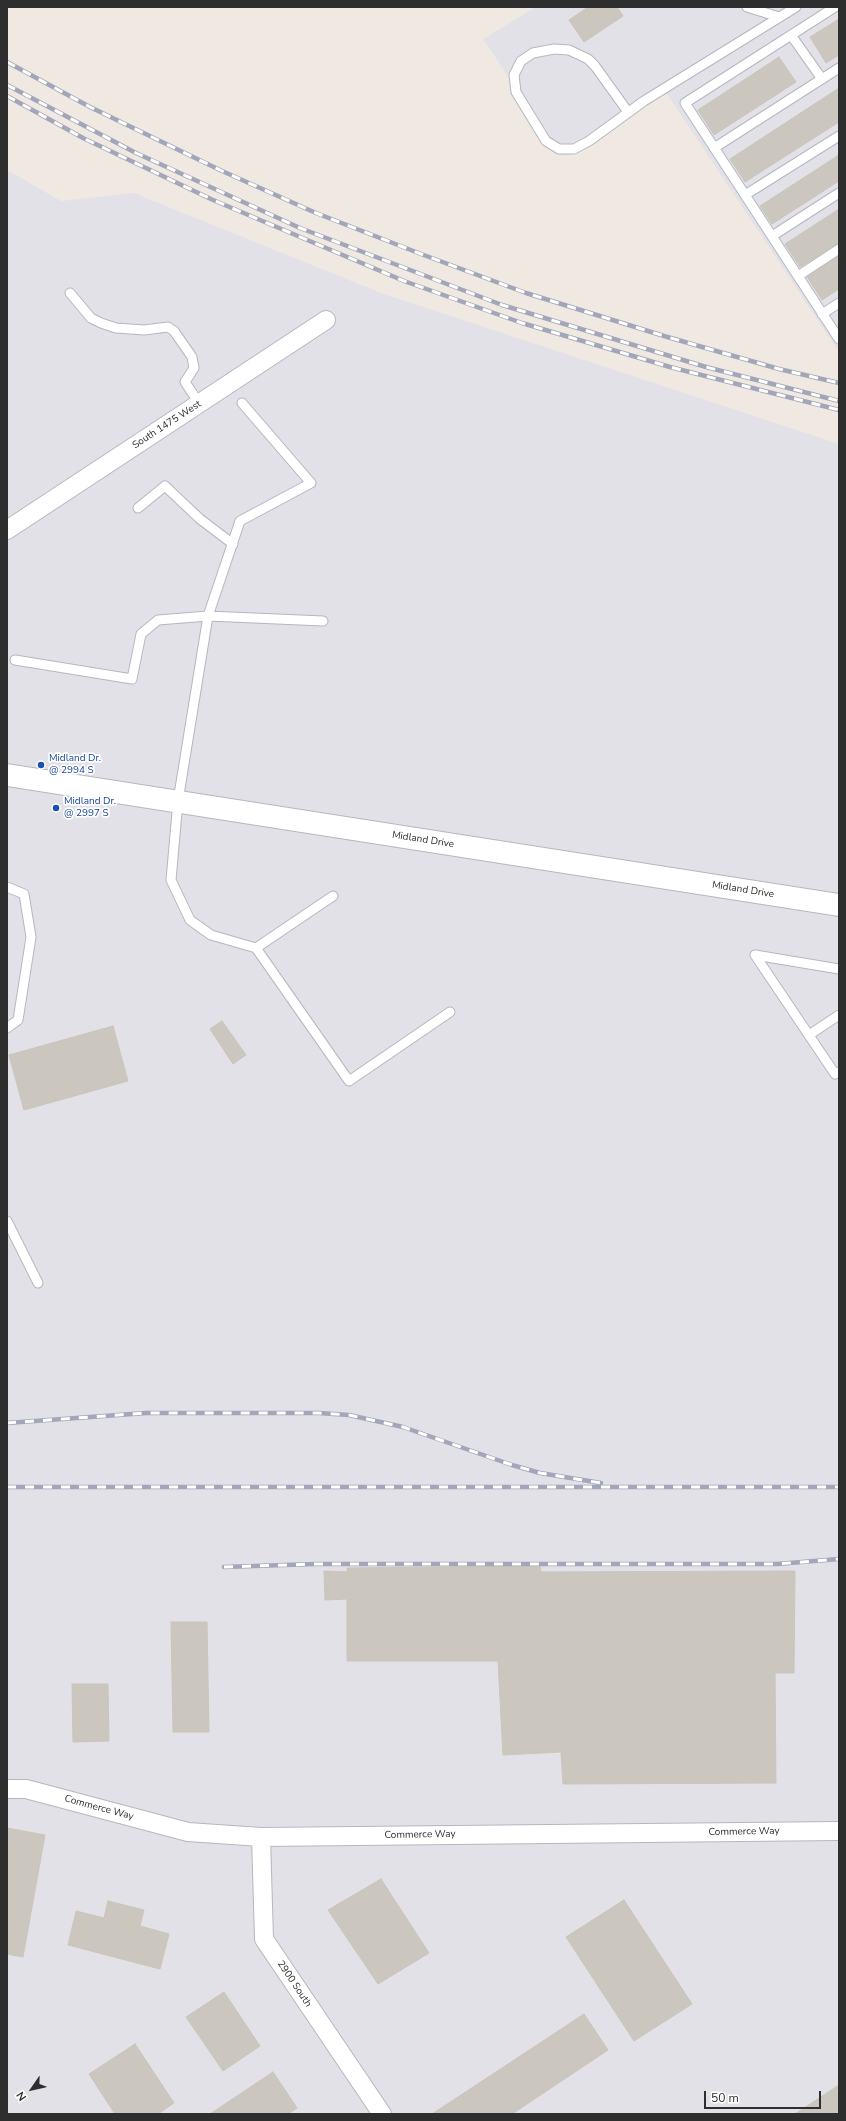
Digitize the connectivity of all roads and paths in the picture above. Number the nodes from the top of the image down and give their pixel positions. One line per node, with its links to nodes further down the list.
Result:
1 (747, 7): 4 (lane)
2 (796, 7): 4 (lane)
3 (835, 7): 5 (lane)
4 (779, 17): 8 (lane)
5 (791, 35): 7 (lane); 10 (lane)
6 (839, 68): 7 (lane)
7 (822, 79): 10 (lane)
8 (628, 112): 8 (lane)
9 (839, 136): 12 (lane)
10 (714, 148): 12 (lane)
11 (839, 193): 13 (lane)
12 (745, 196): 13 (lane)
13 (772, 236): 15 (lane)
14 (839, 249): 15 (lane)
15 (798, 276): 18 (lane)
16 (70, 293): 21 (lane)
17 (839, 303): 18 (lane)
18 (822, 314): 20 (lane)
19 (326, 320): 21 (street, South 1475 West)
20 (839, 339)
21 (199, 403): 24 (street, South 1475 West)
22 (242, 404): 25 (lane)
23 (138, 508): 25 (lane)
24 (7, 530)
25 (233, 544): 26 (lane)
26 (208, 616): 27 (lane); 28 (lane); 30 (lane)
27 (323, 621)
28 (15, 660)
29 (7, 775): 30 (street, Midland Drive)
30 (178, 801): 33 (street, Midland Drive); 34 (lane)
31 (7, 887): 38 (lane)
32 (333, 896): 34 (lane)
33 (839, 905)
34 (256, 948): 36 (lane)
35 (839, 969): 39 (lane)
36 (450, 1012)
37 (839, 1015): 39 (lane)
38 (7, 1028)
39 (809, 1035): 40 (lane)
40 (839, 1072)
41 (7, 1221): 42 (lane)
42 (38, 1283)
43 (7, 1789): 45 (street, Commerce Way)
44 (839, 1831): 45 (street, Commerce Way)
45 (262, 1837): 46 (street, 2900 South)
46 (382, 2114)

